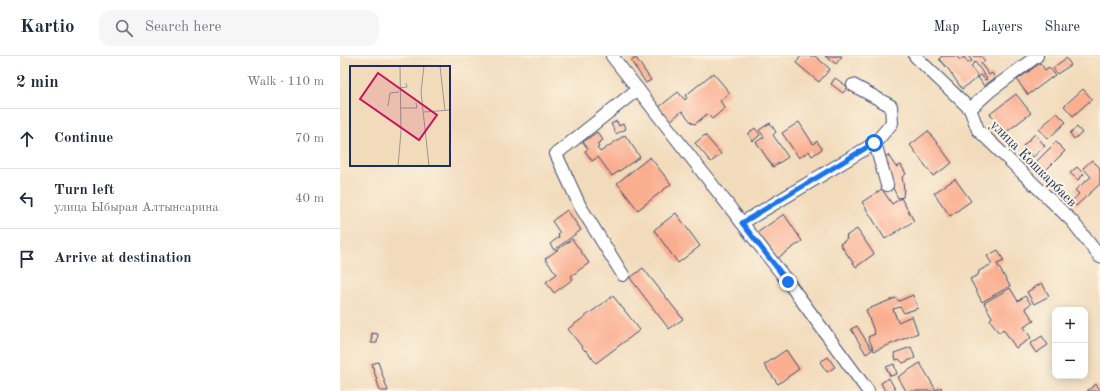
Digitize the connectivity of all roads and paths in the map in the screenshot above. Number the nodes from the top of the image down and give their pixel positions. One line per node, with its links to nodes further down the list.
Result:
1 (612, 56): 5 (street)
2 (915, 56): 6 (street, улица Кошкарбаев)
3 (1037, 56): 6 (street)
4 (853, 84): 7 (street)
5 (638, 89): 9 (street); 11 (street)
6 (970, 109): 10 (street, улица Кошкарбаев)
7 (874, 143): 8 (street); 9 (street)
8 (887, 185)
9 (742, 223): 12 (street)
10 (1100, 257)
11 (623, 275)
12 (868, 391)

